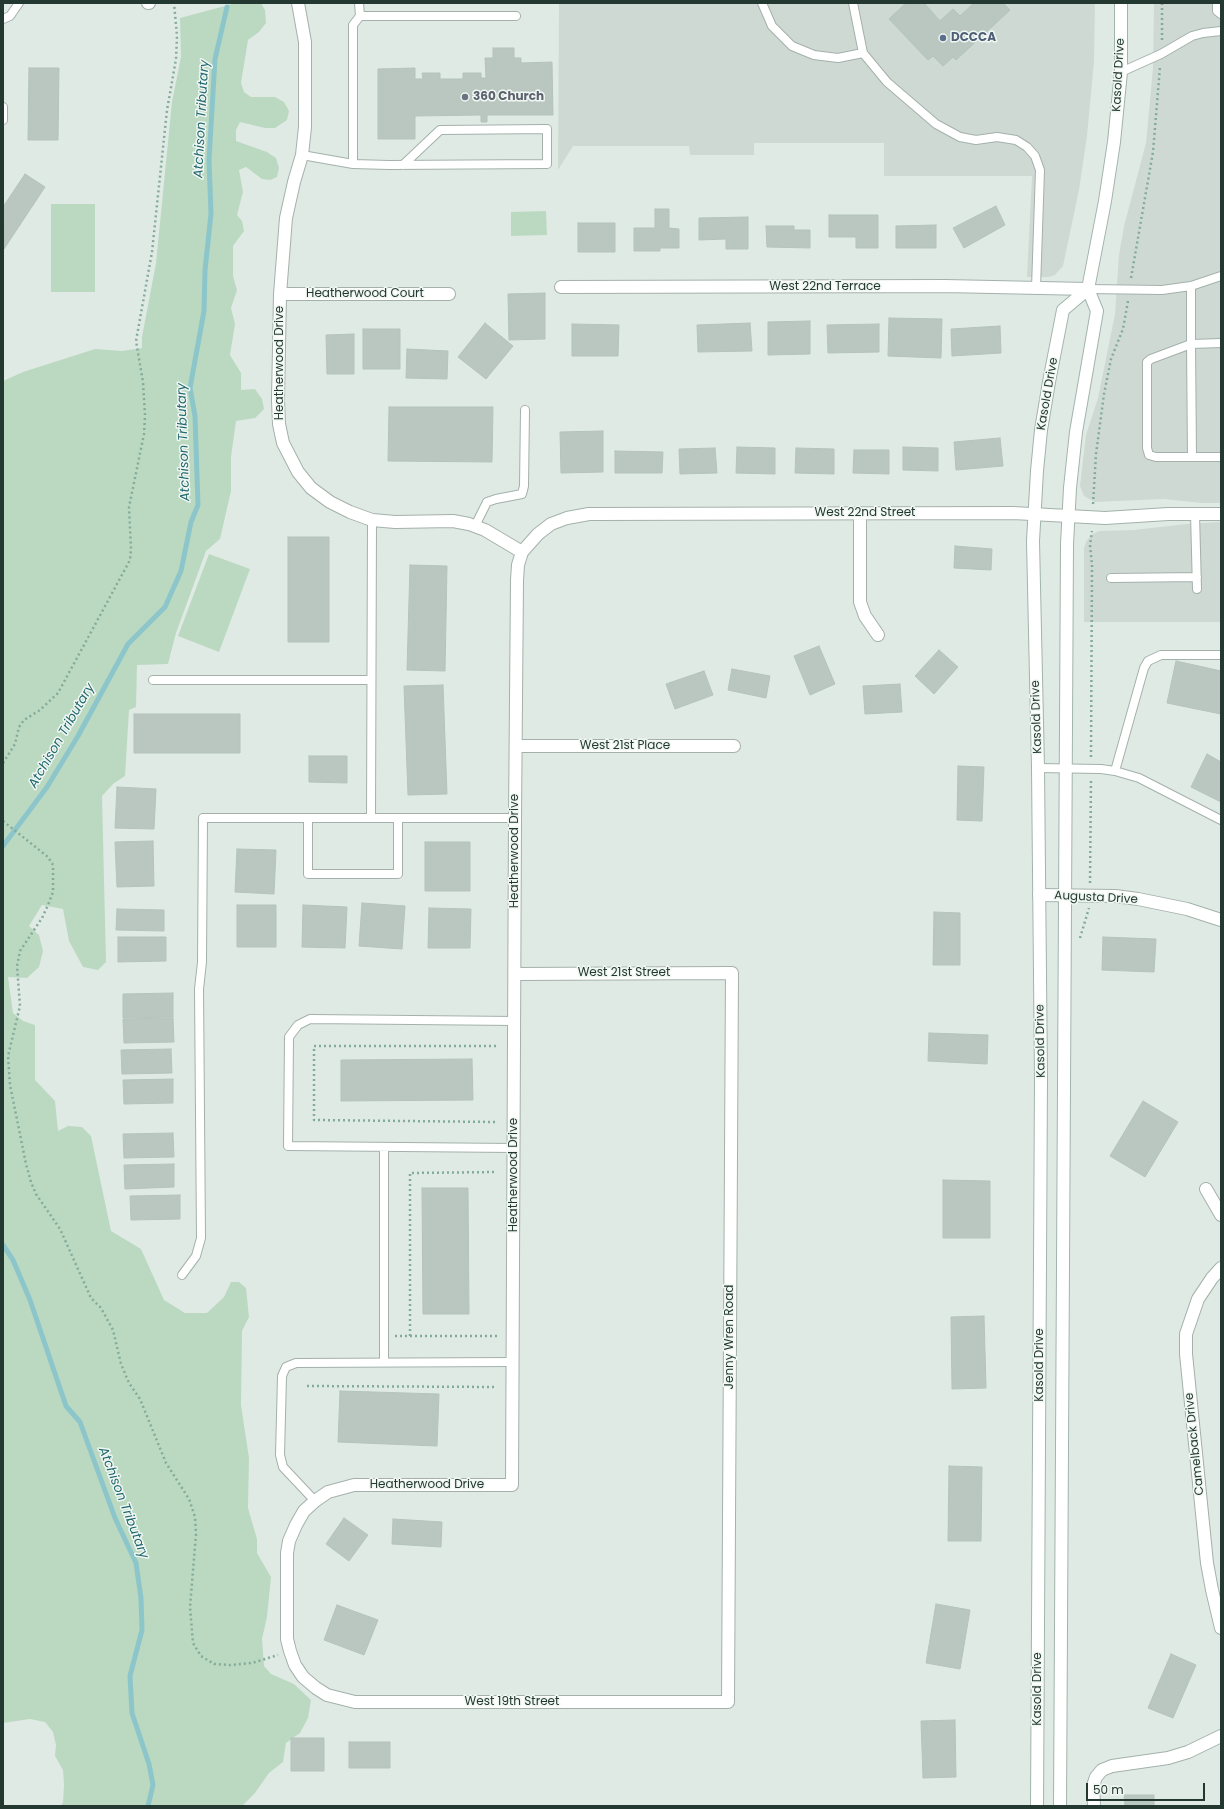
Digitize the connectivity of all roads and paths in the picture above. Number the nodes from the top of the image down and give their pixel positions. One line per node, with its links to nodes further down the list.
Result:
1 (19, 3): 13 (lane)
2 (174, 3): 55 (path)
3 (298, 3): 20 (street, Heatherwood Drive)
4 (359, 3): 11 (lane)
5 (762, 3): 15 (lane)
6 (853, 3): 15 (lane)
7 (1121, 3): 17 (street, Kasold Drive)
8 (1162, 3): 16 (path)
9 (1217, 3): 10 (lane)
10 (1221, 14)
11 (360, 16): 12 (lane); 21 (lane)
12 (516, 16)
13 (3, 19)
14 (1221, 31): 16 (lane)
15 (863, 53): 27 (lane)
16 (1161, 54): 17 (lane); 23 (path)
17 (1121, 72): 28 (street, Kasold Drive)
18 (3, 107): 19 (lane)
19 (3, 120)
20 (302, 155): 21 (lane); 29 (street, Heatherwood Drive)
21 (353, 164): 22 (lane)
22 (403, 165): 22 (lane)
23 (1132, 269)
24 (1221, 276): 25 (lane)
25 (1191, 286): 28 (lane); 33 (lane)
26 (562, 287): 27 (street, West 22nd Terrace)
27 (1036, 288): 28 (street, West 22nd Terrace)
28 (1088, 289): 38 (street, Kasold Drive); 41 (street, Kasold Drive)
29 (280, 294): 30 (street, Heatherwood Court); 43 (street, Heatherwood Drive)
30 (449, 294)
31 (1128, 305): 42 (path)
32 (1221, 343): 33 (lane)
33 (1191, 344): 35 (lane); 35 (lane)
34 (525, 410): 44 (lane)
35 (1192, 457): 36 (lane)
36 (1221, 457)
37 (860, 513): 38 (street, West 22nd Street); 45 (street, West 22nd Street); 49 (street)
38 (1034, 514): 41 (street, West 22nd Street); 56 (street, Kasold Drive)
39 (1195, 514): 40 (street, West 22nd Street); 42 (street, West 22nd Street); 46 (lane)
40 (1221, 514)
41 (1069, 516): 42 (street, West 22nd Street); 57 (street, Kasold Drive)
42 (1093, 517): 58 (path)
43 (372, 520): 44 (street, Heatherwood Drive); 52 (lane)
44 (475, 526): 45 (street, Heatherwood Drive)
45 (522, 552): 53 (street, Heatherwood Drive)
46 (1197, 577): 47 (lane); 48 (lane)
47 (1111, 578)
48 (1197, 589)
49 (878, 634)
50 (1221, 655): 59 (lane)
51 (153, 680): 52 (lane)
52 (371, 680): 61 (lane)
53 (516, 746): 54 (street, West 21st Place); 63 (street, Heatherwood Drive)
54 (734, 746)
55 (3, 763)
56 (1038, 768): 57 (lane); 66 (street, Kasold Drive)
57 (1067, 769): 58 (lane); 67 (street, Kasold Drive)
58 (1091, 769): 59 (lane); 68 (path)
59 (1114, 771): 64 (lane)
60 (308, 818): 61 (lane); 62 (lane); 82 (lane)
61 (371, 818): 62 (lane)
62 (398, 818): 63 (lane)
63 (515, 818): 72 (street, Heatherwood Drive)
64 (1221, 820)
65 (3, 821): 92 (path)
66 (1039, 895): 67 (street, Augusta Drive); 96 (street, Kasold Drive)
67 (1065, 896): 68 (street, Augusta Drive); 97 (street, Kasold Drive)
68 (1090, 896): 69 (street, Augusta Drive); 70 (path)
69 (1221, 920)
70 (1079, 940)
71 (732, 973): 72 (street, West 21st Street); 94 (street, Jenny Wren Road)
72 (515, 974): 73 (street, Heatherwood Drive)
73 (514, 1021): 76 (lane); 77 (street, Heatherwood Drive)
74 (496, 1046): 75 (path)
75 (496, 1122)
76 (384, 1147): 77 (lane); 86 (lane)
77 (514, 1148): 87 (street, Heatherwood Drive)
78 (497, 1172): 84 (path)
79 (1206, 1189): 80 (street)
80 (1221, 1215)
81 (1221, 1268): 91 (street, Camelback Drive)
82 (182, 1275)
83 (394, 1336): 84 (path)
84 (410, 1336): 85 (path)
85 (497, 1336)
86 (384, 1362): 87 (lane); 90 (lane)
87 (513, 1362): 90 (street, Heatherwood Drive)
88 (307, 1386): 89 (path)
89 (496, 1387)
90 (315, 1501): 93 (street, Heatherwood Drive)
91 (1221, 1628)
92 (280, 1654)
93 (304, 1677): 94 (street, West 19th Street)
94 (728, 1702)
95 (1221, 1736): 98 (street)
96 (1037, 1806)
97 (1060, 1806)
98 (1094, 1806)

